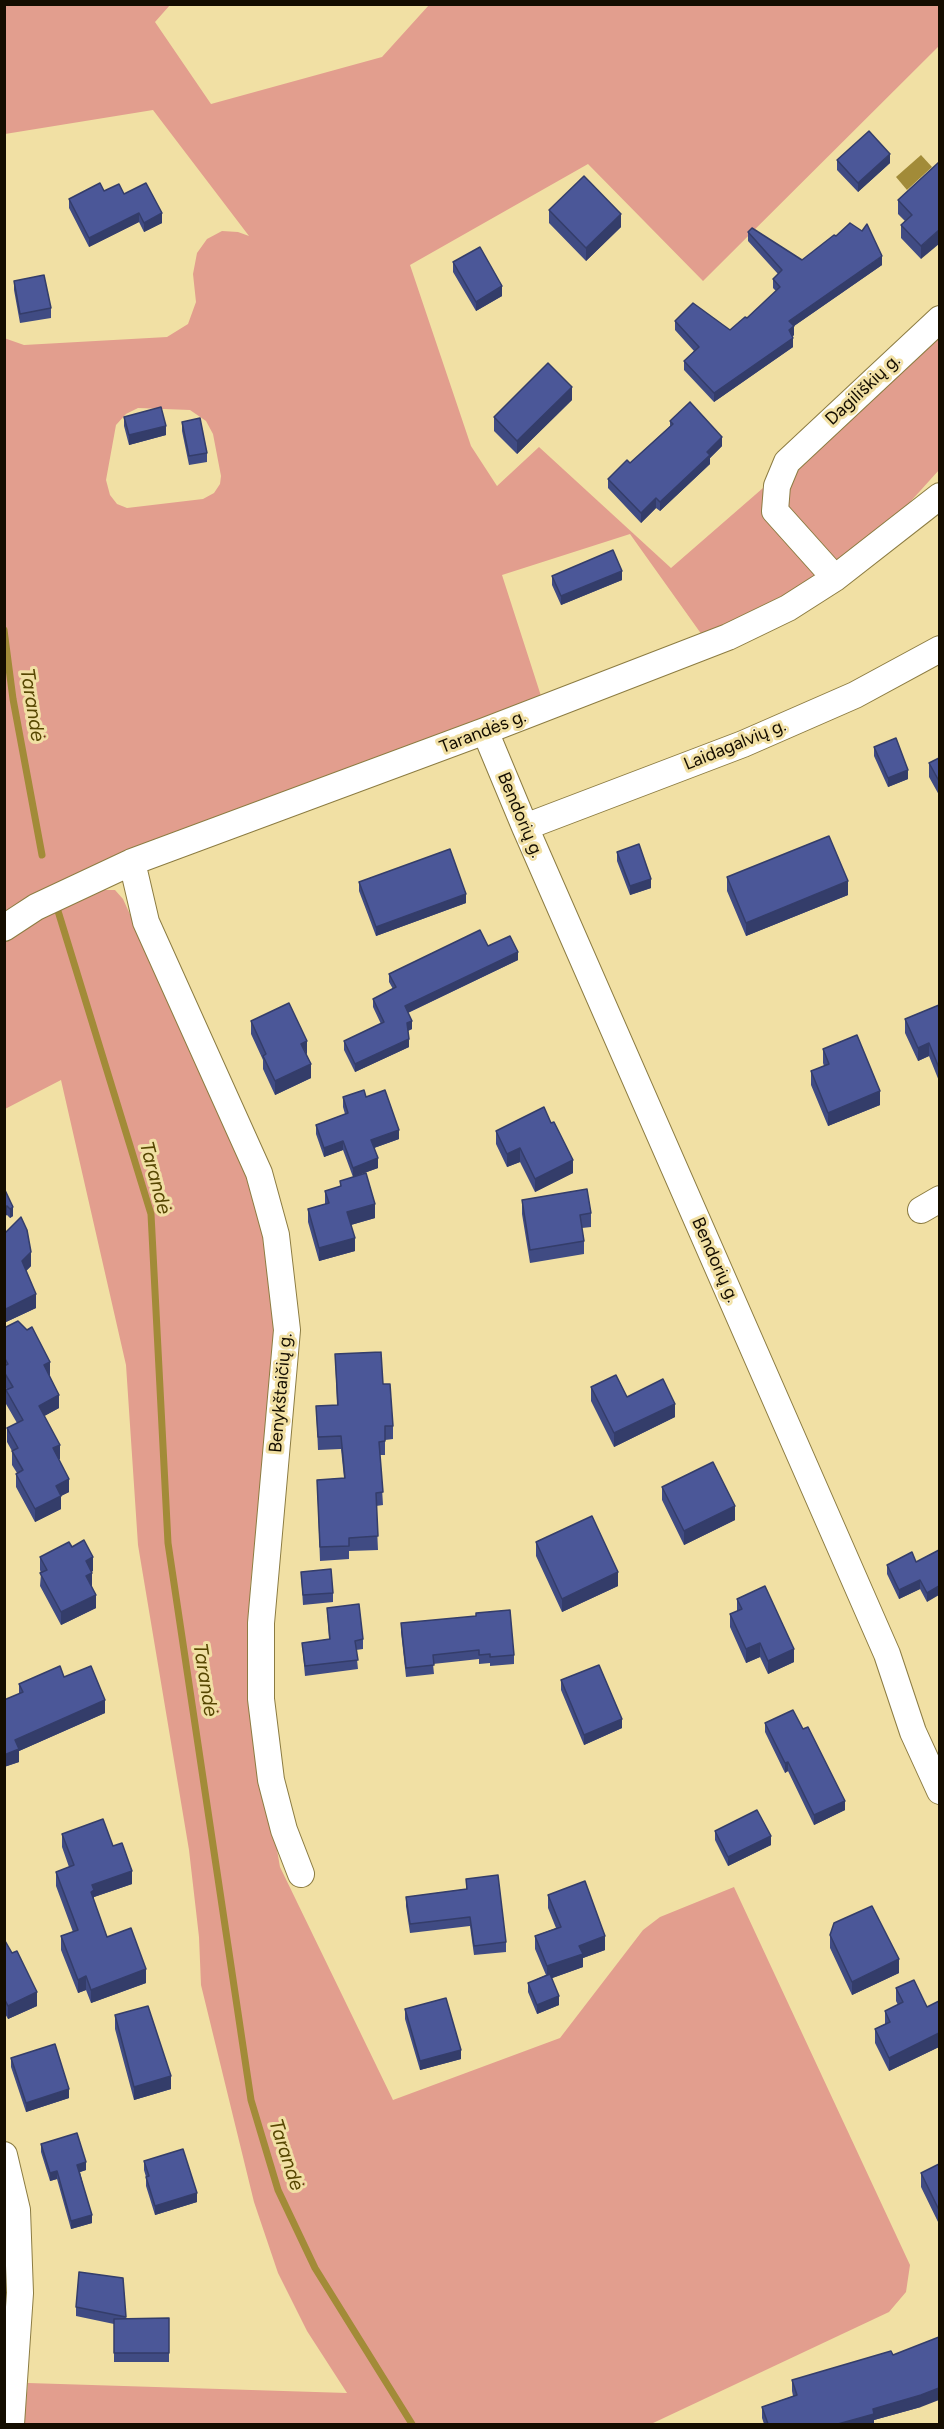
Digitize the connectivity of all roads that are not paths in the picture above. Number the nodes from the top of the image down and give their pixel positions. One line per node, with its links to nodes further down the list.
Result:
1 (939, 319): 3 (street, Dagiliškių g.)
2 (939, 496): 3 (street, Tarandės g.)
3 (836, 578): 5 (street, Tarandės g.)
4 (939, 649): 6 (street, Laidagalvių g.)
5 (485, 731): 6 (street, Bendorių g.); 7 (street, Tarandės g.)
6 (525, 827): 9 (street, Bendorių g.)
7 (132, 862): 8 (street, Tarandės g.); 10 (street, Benykštaičių g.)
8 (4, 928)
9 (939, 1791)
10 (301, 1874)
11 (4, 2155): 12 (street)
12 (10, 2424)

